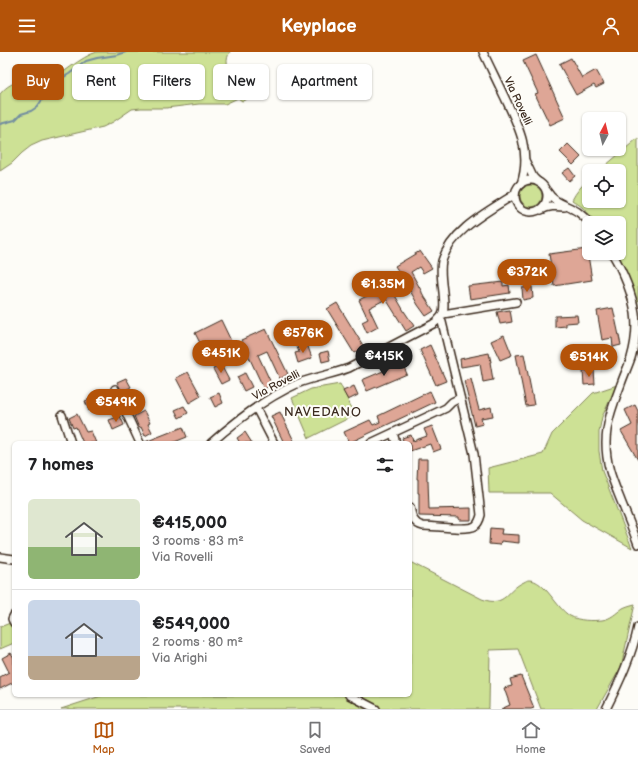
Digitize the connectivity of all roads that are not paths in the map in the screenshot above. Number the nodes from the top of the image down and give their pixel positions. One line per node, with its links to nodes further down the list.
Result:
1 (483, 52): 2 (street, Via Rovelli)
2 (525, 162): 3 (street, Via Rovelli); 4 (street, Via Rovelli)
3 (538, 182): 4 (street); 5 (street)
4 (521, 184): 6 (street)
5 (545, 189): 9 (street); 10 (street)
6 (515, 194): 7 (street); 8 (street)
7 (495, 207): 8 (street); 14 (street)
8 (520, 208): 10 (street)
9 (570, 208): 10 (street); 11 (street)
10 (541, 210)
11 (582, 216)
12 (616, 260): 27 (street)
13 (516, 302): 14 (street, Via Rovelli)
14 (441, 317): 16 (street); 17 (street, Via Rovelli)
15 (115, 389): 21 (street)
16 (460, 398): 19 (street); 26 (street)
17 (256, 408): 22 (street, Via Rovelli); 23 (street)
18 (62, 415): 20 (street)
19 (393, 433): 24 (street); 25 (street)
20 (70, 441)
21 (139, 441)
22 (213, 441)
23 (273, 441)
24 (375, 441)
25 (395, 441)
26 (412, 515)
27 (638, 544)
28 (0, 557): 29 (street)
29 (12, 559)
30 (638, 627): 33 (street)
31 (353, 697): 32 (street)
32 (376, 709)
33 (606, 709)

